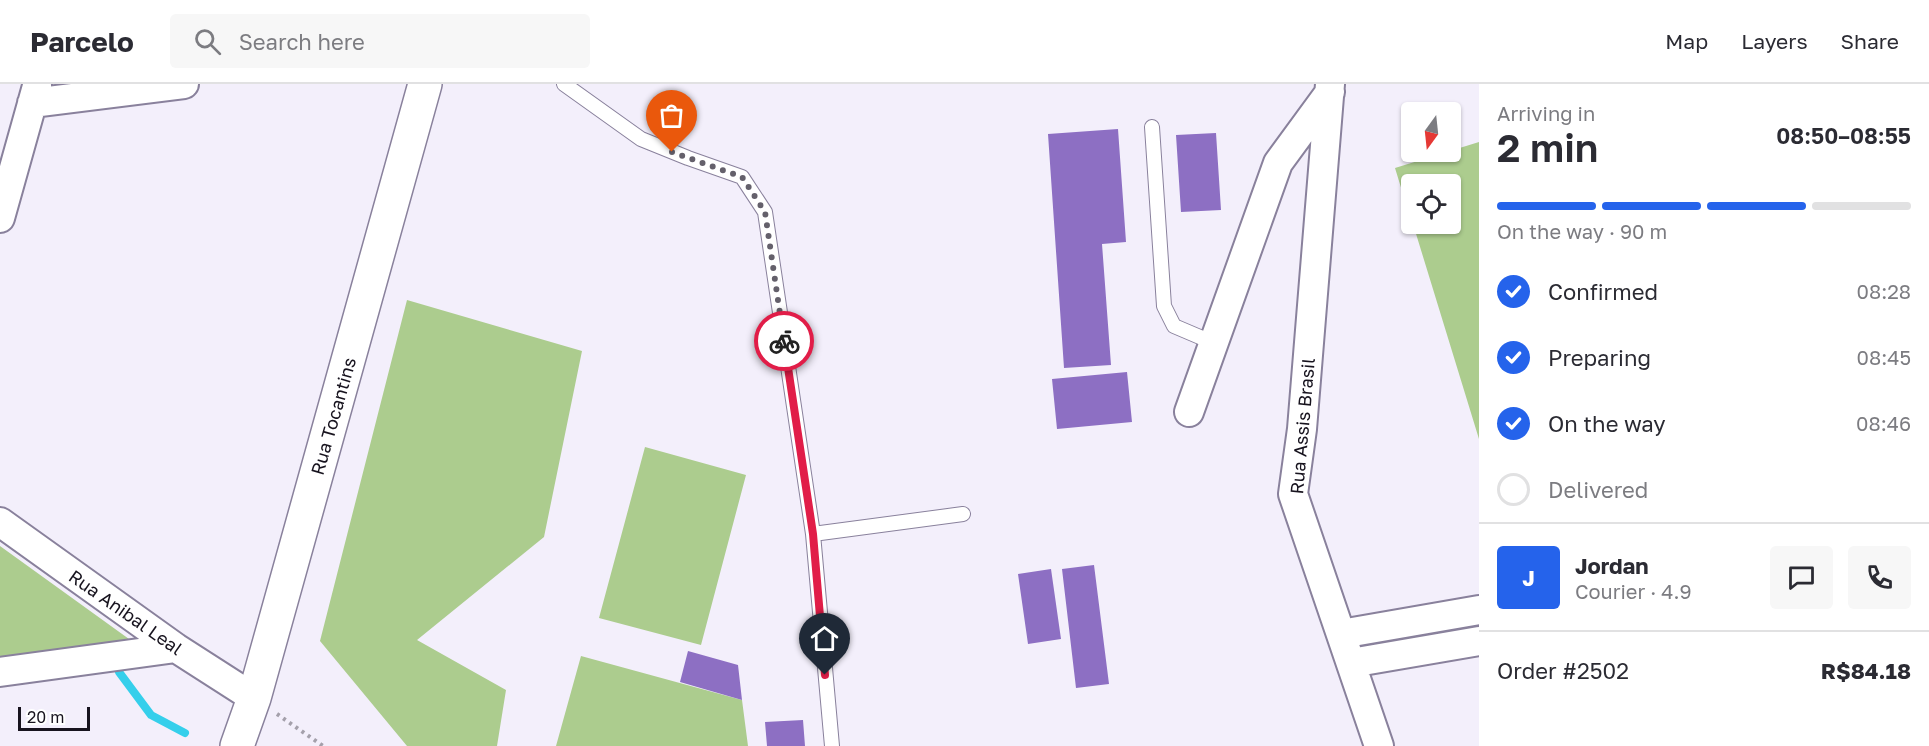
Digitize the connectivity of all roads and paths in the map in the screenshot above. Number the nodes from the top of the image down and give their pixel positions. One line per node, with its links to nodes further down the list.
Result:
1 (184, 84): 5 (street)
2 (425, 84): 19 (main road, Rua Tocantins)
3 (564, 84): 12 (lane)
4 (1333, 87): 8 (street, Rua Assis Brasil); 14 (street, Rua Assis Brasil)
5 (35, 93): 7 (street)
6 (1152, 127): 8 (lane)
7 (0, 218)
8 (1214, 343): 9 (street, Rua Assis Brasil)
9 (1189, 412)
10 (963, 514): 12 (lane)
11 (0, 522): 16 (street, Rua Anibal Leal)
12 (813, 534): 22 (lane)
13 (1479, 610): 14 (street)
14 (1341, 634): 17 (street, Rua Assis Brasil)
15 (1479, 641): 17 (street)
16 (177, 648): 18 (street); 19 (street, Rua Anibal Leal)
17 (1351, 663): 23 (street, Rua Assis Brasil)
18 (0, 672)
19 (254, 698): 20 (main road, Rua Tocantins); 21 (path)
20 (237, 746)
21 (323, 746)
22 (832, 746)
23 (1379, 746)

